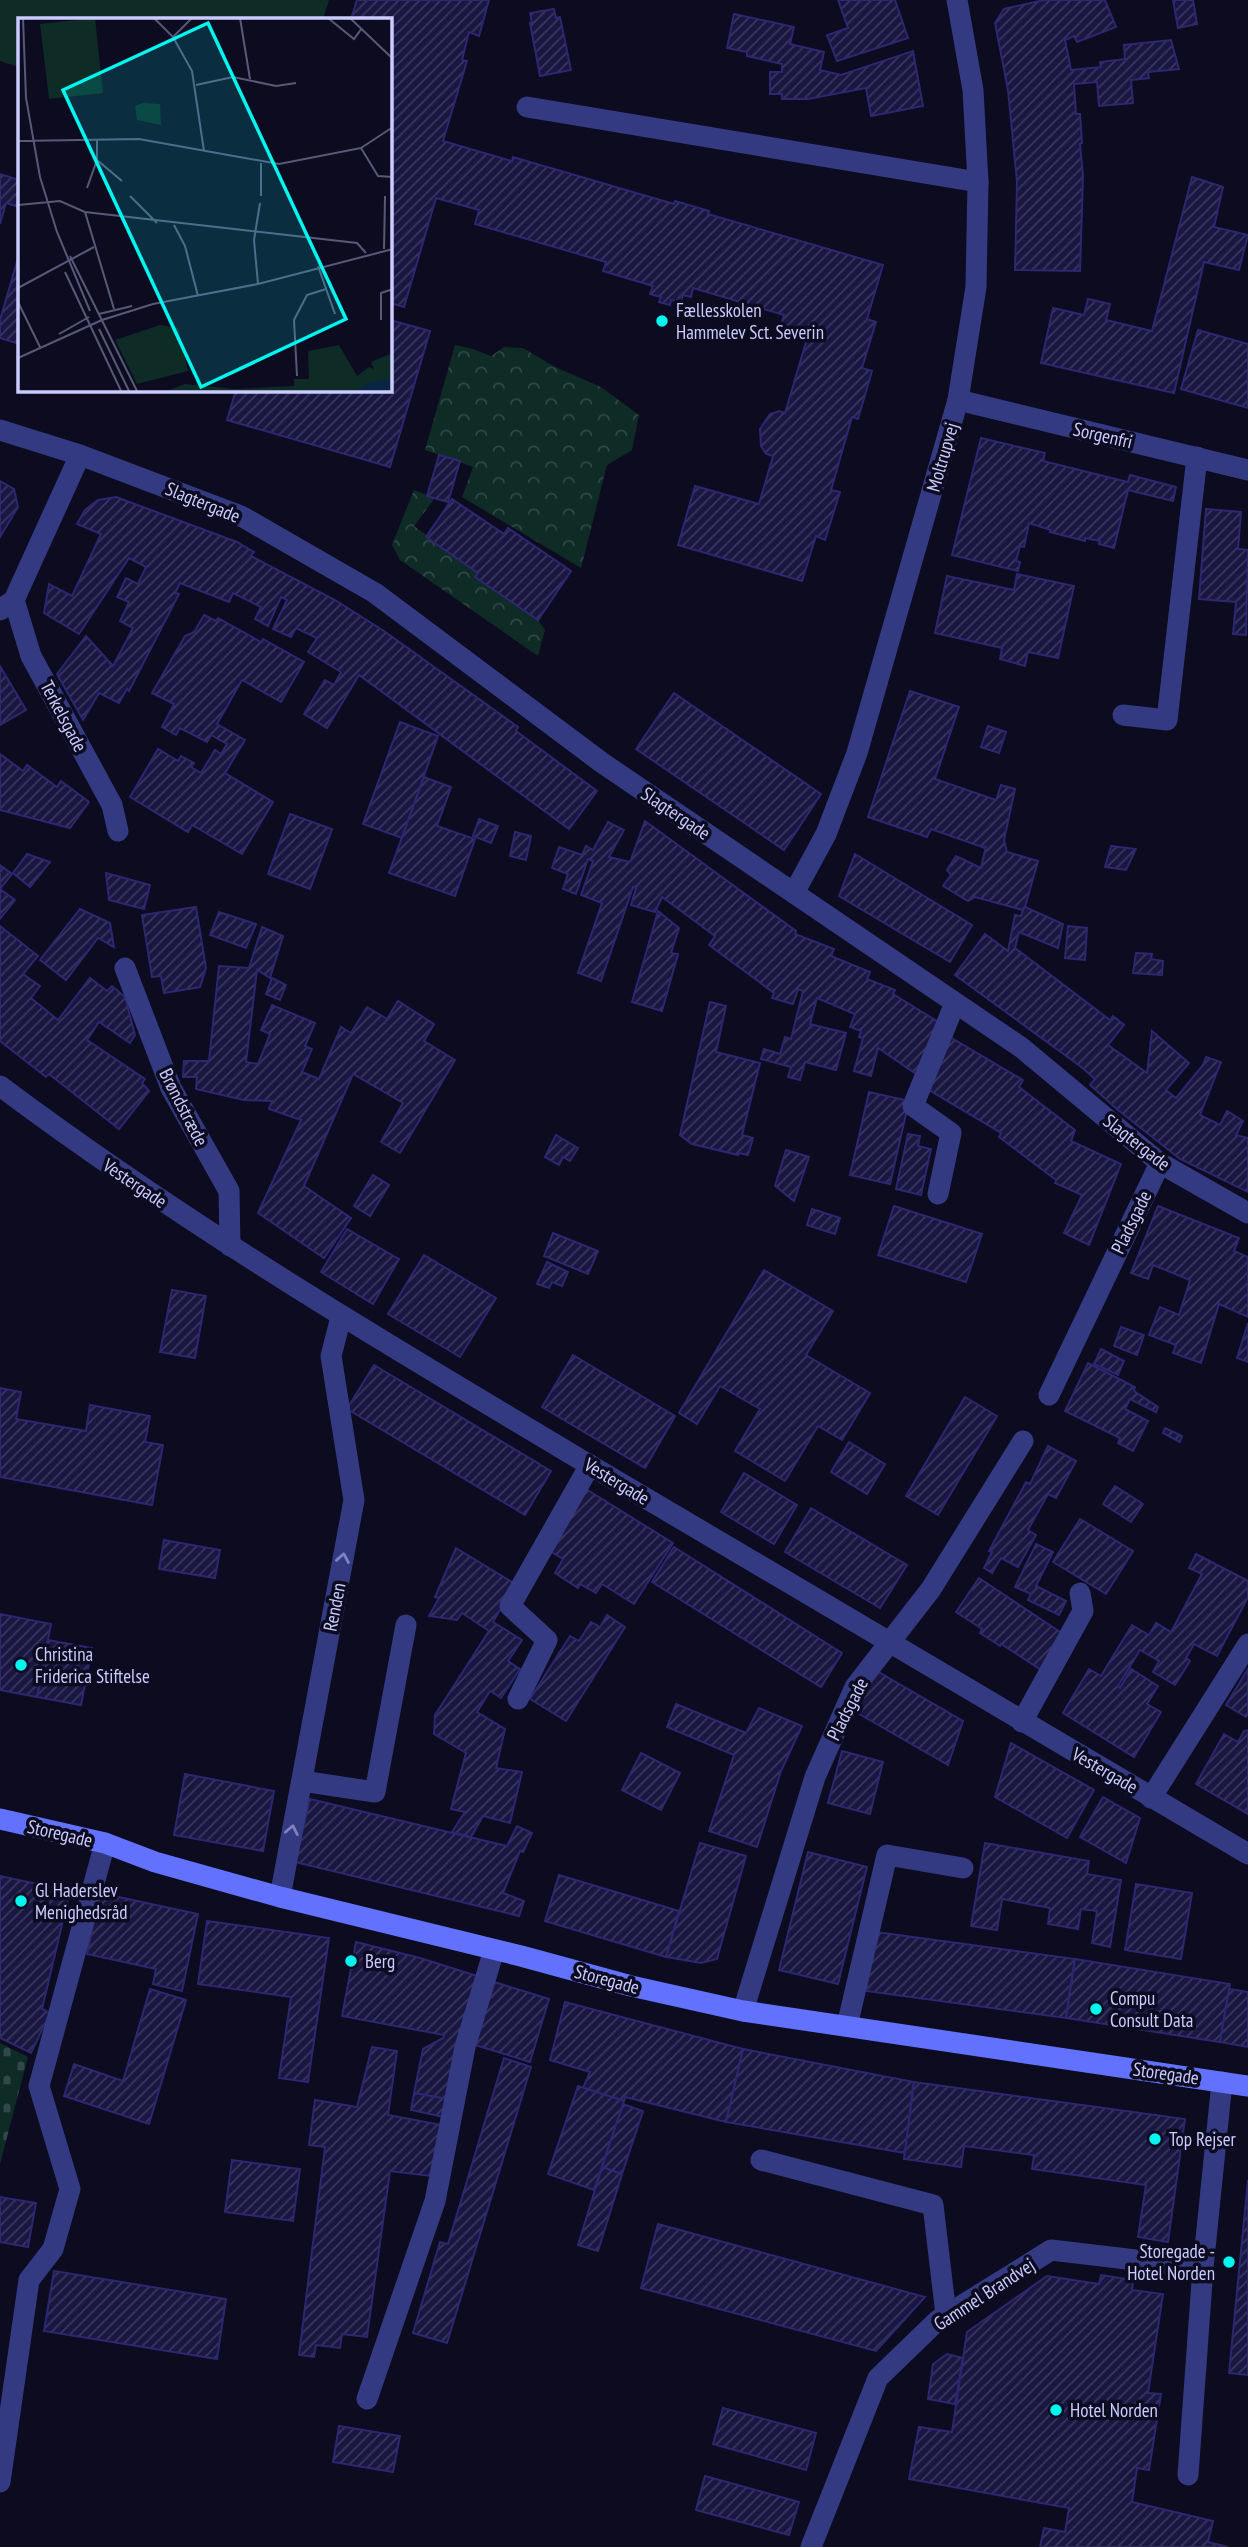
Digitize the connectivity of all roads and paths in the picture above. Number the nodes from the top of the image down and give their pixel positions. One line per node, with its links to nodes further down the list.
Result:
1 (957, 0): 3 (street, Moltrupvej)
2 (527, 107): 3 (street)
3 (978, 182): 4 (street, Moltrupvej)
4 (958, 400): 7 (street, Sorgenfri); 12 (street, Moltrupvej)
5 (0, 430): 6 (street, Slagtergade)
6 (80, 455): 9 (street, Terkelsgade); 12 (street, Slagtergade)
7 (1198, 457): 8 (street, Sorgenfri); 10 (street)
8 (1248, 470)
9 (7, 605): 11 (street, Terkelsgade)
10 (1123, 715)
11 (118, 831)
12 (794, 893): 14 (street, Slagtergade)
13 (125, 968): 19 (street, Brøndstræde)
14 (955, 1003): 16 (street, Slagtergade); 17 (street)
15 (0, 1086): 19 (street, Vestergade)
16 (1160, 1163): 18 (street, Slagtergade); 21 (street, Pladsgade)
17 (938, 1194)
18 (1248, 1213)
19 (230, 1246): 20 (street, Vestergade)
20 (341, 1317): 23 (street, Vestergade); 30 (street, Renden, one-way to 20)
21 (1049, 1395)
22 (1023, 1441): 26 (street, Pladsgade)
23 (590, 1465): 26 (street, Vestergade); 28 (street)
24 (1080, 1593): 29 (street)
25 (406, 1625): 30 (street)
26 (888, 1643): 29 (street, Vestergade); 38 (street, Pladsgade)
27 (1248, 1644): 31 (street)
28 (518, 1699)
29 (1022, 1722): 31 (street, Vestergade)
30 (302, 1781): 36 (street, Renden, one-way to 30)
31 (1151, 1798): 34 (street, Vestergade)
32 (1, 1819): 33 (street, Storegade)
33 (104, 1843): 36 (street, Storegade); 46 (street)
34 (1248, 1854)
35 (963, 1868): 39 (street)
36 (280, 1897): 37 (street, Storegade)
37 (494, 1950): 38 (street, Storegade); 45 (street)
38 (743, 2011): 39 (street, Storegade)
39 (847, 2026): 40 (street, Storegade)
40 (1222, 2082): 41 (street, Storegade); 43 (street, Storegade)
41 (1248, 2086)
42 (761, 2160): 44 (street)
43 (1203, 2269): 44 (street, Gammel Brandvej); 47 (street, Storegade)
44 (946, 2315): 49 (street, Gammel Brandvej)
45 (367, 2399)
46 (2, 2454): 48 (street)
47 (1188, 2475)
48 (0, 2482)
49 (811, 2547)

